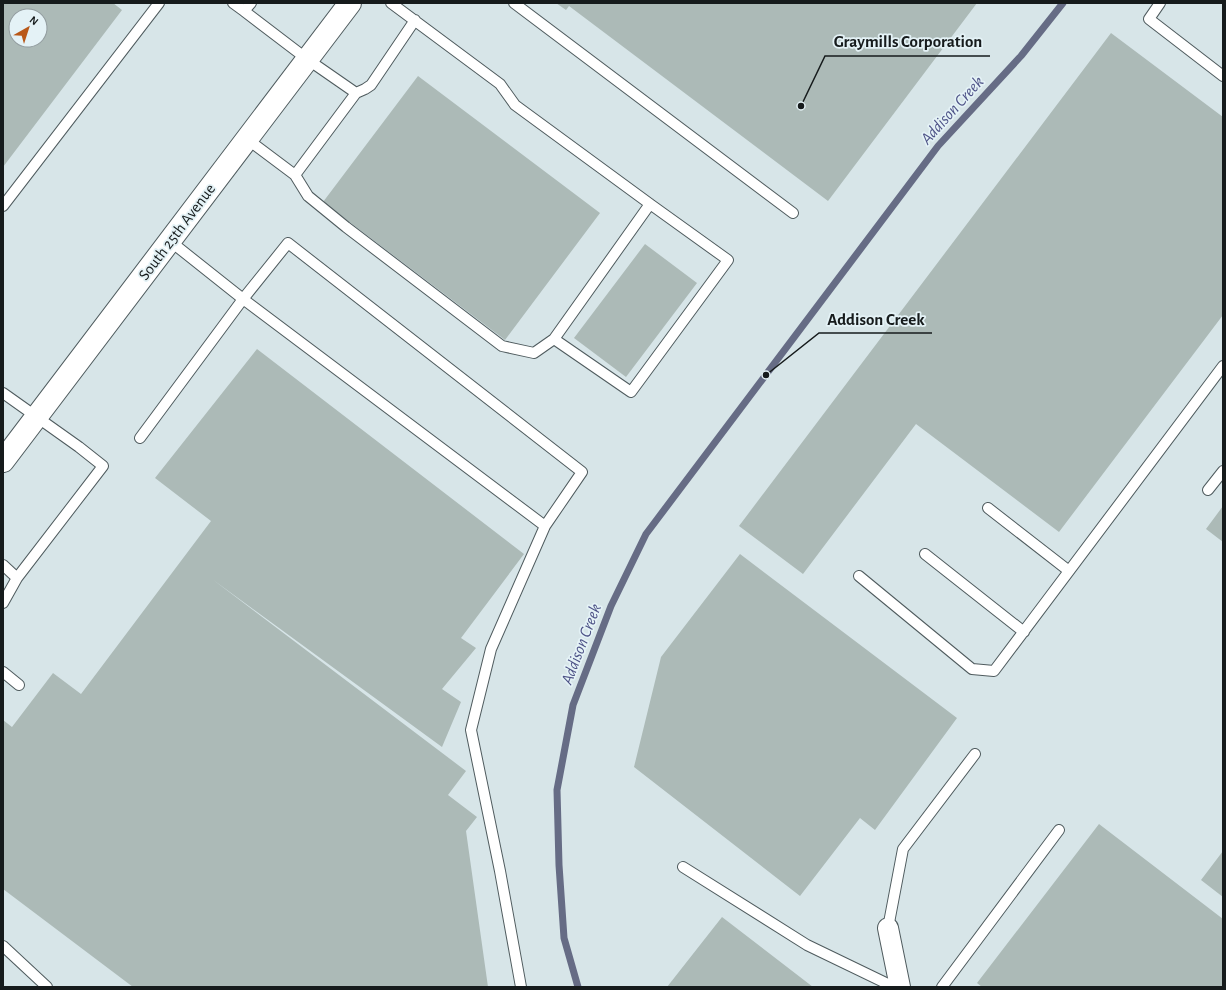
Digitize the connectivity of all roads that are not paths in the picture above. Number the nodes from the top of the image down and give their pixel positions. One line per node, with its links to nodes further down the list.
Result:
1 (159, 3): 15 (lane)
2 (233, 3): 7 (lane)
3 (350, 3): 9 (main road, South 25th Avenue)
4 (391, 3): 8 (lane)
5 (514, 3): 16 (lane)
6 (1160, 3): 10 (lane)
7 (247, 7): 9 (lane)
8 (415, 20): 11 (lane); 14 (lane)
9 (307, 59): 11 (lane); 12 (main road, South 25th Avenue)
10 (1223, 76)
11 (356, 93): 13 (lane)
12 (247, 139): 13 (lane); 17 (main road, South 25th Avenue)
13 (295, 175): 19 (lane)
14 (650, 204): 19 (lane); 19 (lane)
15 (3, 206)
16 (793, 213)
17 (170, 241): 18 (lane); 22 (main road, South 25th Avenue)
18 (243, 299): 23 (lane); 28 (lane); 28 (lane)
19 (554, 340)
20 (1223, 366): 31 (lane)
21 (3, 393): 22 (lane)
22 (36, 417): 24 (main road, South 25th Avenue); 33 (lane)
23 (140, 438)
24 (3, 461)
25 (1223, 471): 26 (lane)
26 (1208, 490)
27 (988, 508): 31 (lane)
28 (545, 526): 44 (lane)
29 (925, 554): 35 (lane)
30 (3, 566): 33 (lane)
31 (1069, 571): 35 (lane)
32 (859, 576): 35 (lane)
33 (17, 578): 34 (lane)
34 (3, 603)
35 (1024, 632)
36 (3, 672): 37 (lane)
37 (19, 686)
38 (975, 754): 41 (lane)
39 (1059, 830): 47 (lane)
40 (683, 867): 45 (lane)
41 (888, 928): 46 (street)
42 (3, 946): 43 (lane)
43 (47, 987)
44 (521, 987)
45 (894, 987)
46 (900, 987)
47 (942, 987)

